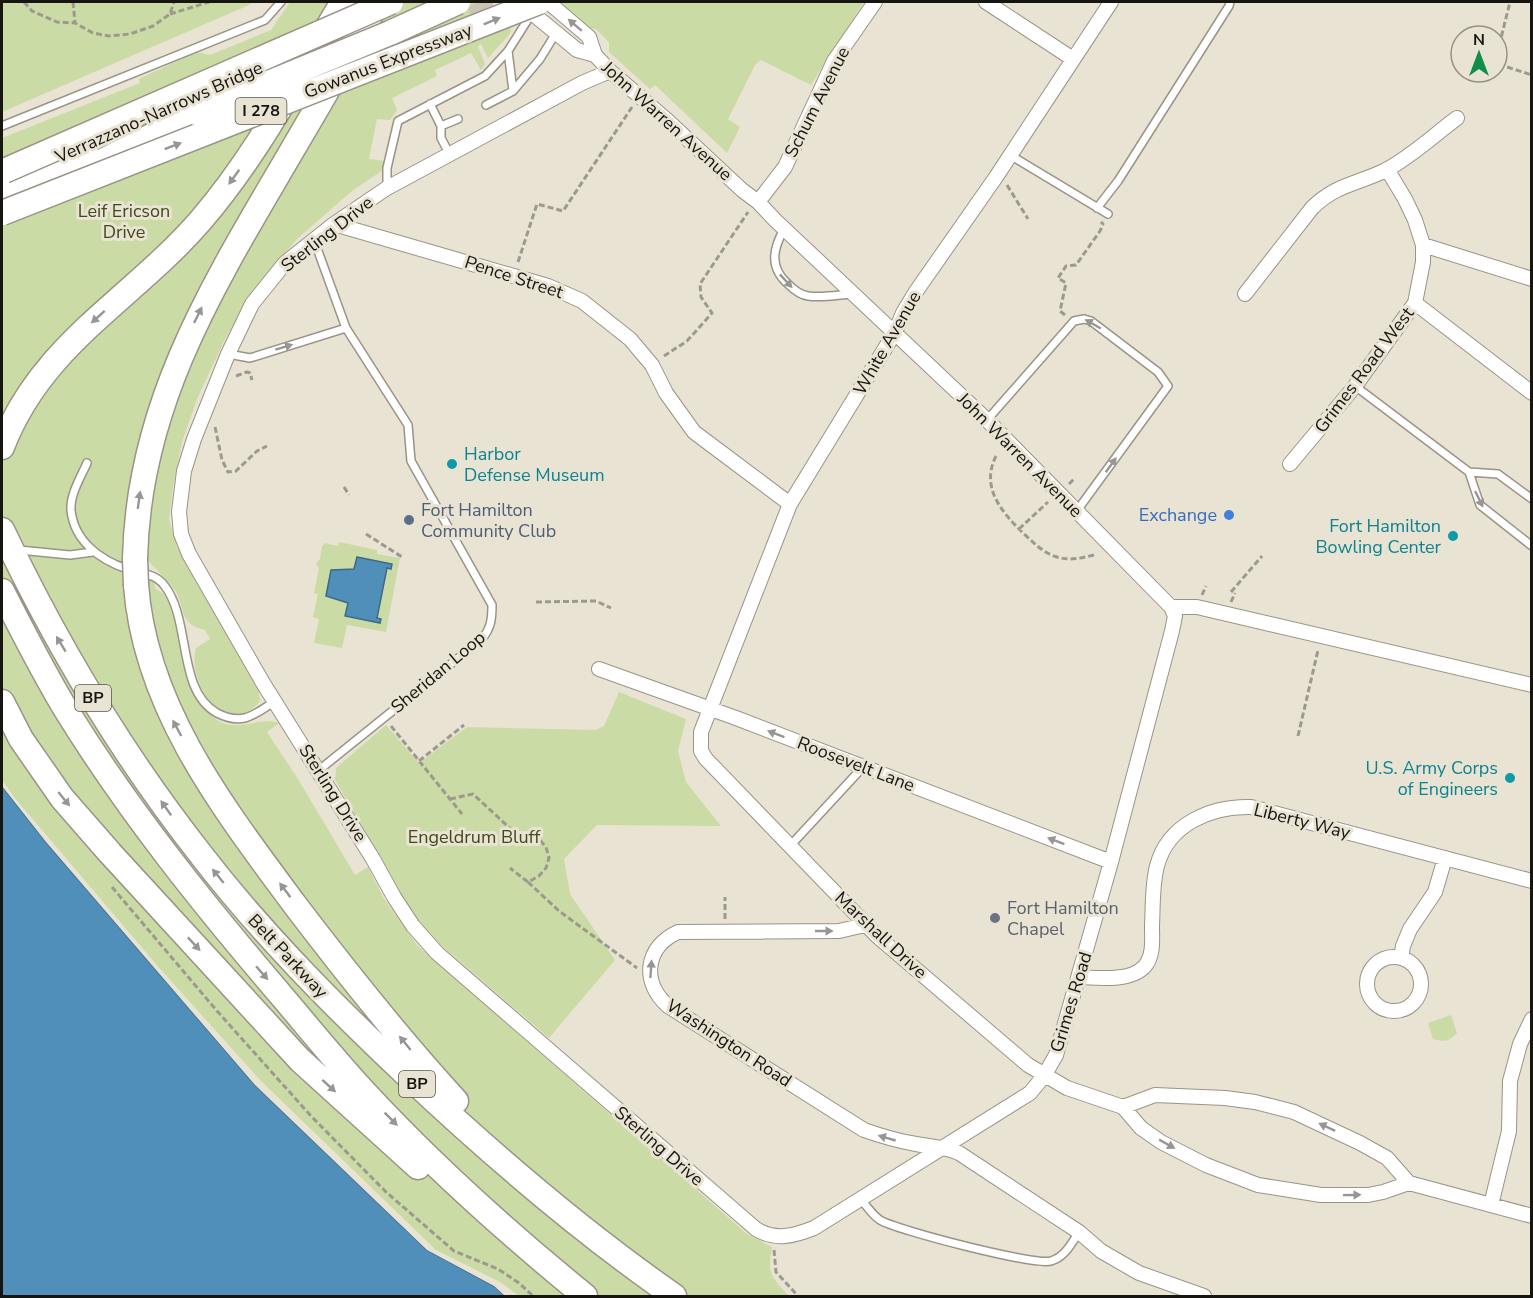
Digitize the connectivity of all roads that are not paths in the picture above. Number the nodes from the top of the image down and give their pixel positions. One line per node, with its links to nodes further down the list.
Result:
1 (281, 2): 25 (lane)
2 (343, 2): 50 (highway, one-way to 50)
3 (378, 2): 87 (highway, one-way to 3, bridge)
4 (392, 2): 14 (highway, I 278, bridge); 30 (highway, I 278, bridge)
5 (427, 2): 14 (highway)
6 (458, 2): 22 (highway, I 278, bridge)
7 (548, 2): 16 (street, John Warren Avenue, one-way to 7)
8 (875, 2): 32 (street, Schum Avenue)
9 (986, 2): 17 (street)
10 (1111, 2): 17 (street, White Avenue)
11 (1230, 2): 33 (lane)
12 (530, 5): 13 (street, John Warren Avenue); 15 (lane); 34 (highway, Gowanus Expressway / I 278, one-way to 12, bridge)
13 (556, 33): 16 (street, John Warren Avenue); 19 (lane)
14 (316, 41): 30 (highway, Verrazzano-Narrows Bridge / I 278)
15 (508, 51): 19 (lane); 20 (lane)
16 (595, 55): 18 (street, John Warren Avenue)
17 (1073, 59): 28 (street, White Avenue)
18 (610, 71): 27 (street, Sterling Drive); 32 (street, John Warren Avenue)
19 (513, 91): 21 (lane)
20 (430, 104): 26 (lane); 31 (lane)
21 (486, 105)
22 (196, 113): 30 (highway); 34 (highway, bridge)
23 (1457, 118): 29 (street)
24 (458, 119): 26 (lane)
25 (2, 126)
26 (441, 126): 27 (lane)
27 (450, 155): 31 (street, Sterling Drive)
28 (1010, 155): 33 (lane); 45 (street, White Avenue)
29 (1387, 169): 39 (street, Grimes Road West); 42 (street)
30 (8, 180)
31 (387, 188): 36 (street, Sterling Drive)
32 (758, 202): 37 (street, John Warren Avenue)
33 (1097, 208): 35 (lane)
34 (2, 213)
35 (1108, 214)
36 (334, 224): 38 (street, Sterling Drive); 55 (street, Pence Street)
37 (784, 229): 41 (street, John Warren Avenue); 41 (lane, one-way to 41)
38 (314, 240): 44 (lane, Sheridan Loop); 46 (street, Sterling Drive)
39 (1423, 245): 40 (street); 43 (street, Grimes Road West)
40 (1532, 279)
41 (854, 294): 45 (street, John Warren Avenue)
42 (1245, 294)
43 (1415, 303): 47 (street, Grimes Road West); 48 (street)
44 (346, 328): 46 (lane, one-way to 44); 70 (lane, Sheridan Loop)
45 (895, 332): 49 (street, John Warren Avenue); 55 (street, White Avenue)
46 (228, 354): 65 (street, Sterling Drive)
47 (1355, 386): 52 (street, Grimes Road West); 53 (lane)
48 (1532, 393)
49 (987, 420): 56 (street, John Warren Avenue); 56 (lane, one-way to 49)
50 (5, 439)
51 (87, 464): 59 (lane)
52 (1290, 464)
53 (1469, 472): 54 (lane); 58 (lane, one-way to 58)
54 (1532, 499)
55 (790, 504): 67 (street, White Avenue)
56 (1076, 512): 61 (street, John Warren Avenue)
57 (6, 540): 59 (lane); 87 (highway, Belt Parkway / BP, one-way to 57)
58 (1532, 546)
59 (93, 552): 65 (lane)
60 (2, 591): 68 (highway, Belt Parkway / BP)
61 (1171, 607): 64 (street); 73 (street, Grimes Road)
62 (2, 615): 68 (highway)
63 (599, 669): 67 (street, Roosevelt Lane)
64 (1532, 685)
65 (275, 701): 70 (street, Sterling Drive)
66 (2, 702): 88 (highway, one-way to 88)
67 (710, 709): 69 (street, Roosevelt Lane, one-way to 67); 71 (street, Marshall Drive)
68 (67, 711): 89 (highway, Belt Parkway / BP, one-way to 89)
69 (863, 767): 71 (lane); 73 (street, Roosevelt Lane, one-way to 69)
70 (319, 770): 83 (street, Sterling Drive)
71 (790, 846): 75 (street, Marshall Drive)
72 (1445, 858): 74 (street, Liberty Way); 76 (street); 77 (street, Liberty Way)
73 (1111, 862): 77 (street, Grimes Road)
74 (1532, 881)
75 (866, 925): 79 (street, Marshall Drive); 81 (street, Washington Road, one-way to 75)
76 (1401, 958): 76 (street)
77 (1079, 977): 79 (street, Grimes Road)
78 (1532, 1019): 84 (street)
79 (1044, 1076): 80 (street, Marshall Drive); 81 (street, Grimes Road)
80 (1123, 1107): 82 (street, Marshall Drive, one-way to 82); 82 (street, one-way to 80)
81 (945, 1147): 83 (street, Grimes Road); 86 (street)
82 (1409, 1183): 84 (street)
83 (861, 1200): 86 (lane)
84 (1491, 1205): 85 (street)
85 (1532, 1215)
86 (1079, 1232): 90 (street)
87 (667, 1292)
88 (566, 1296)
89 (585, 1296)
90 (1204, 1296)

